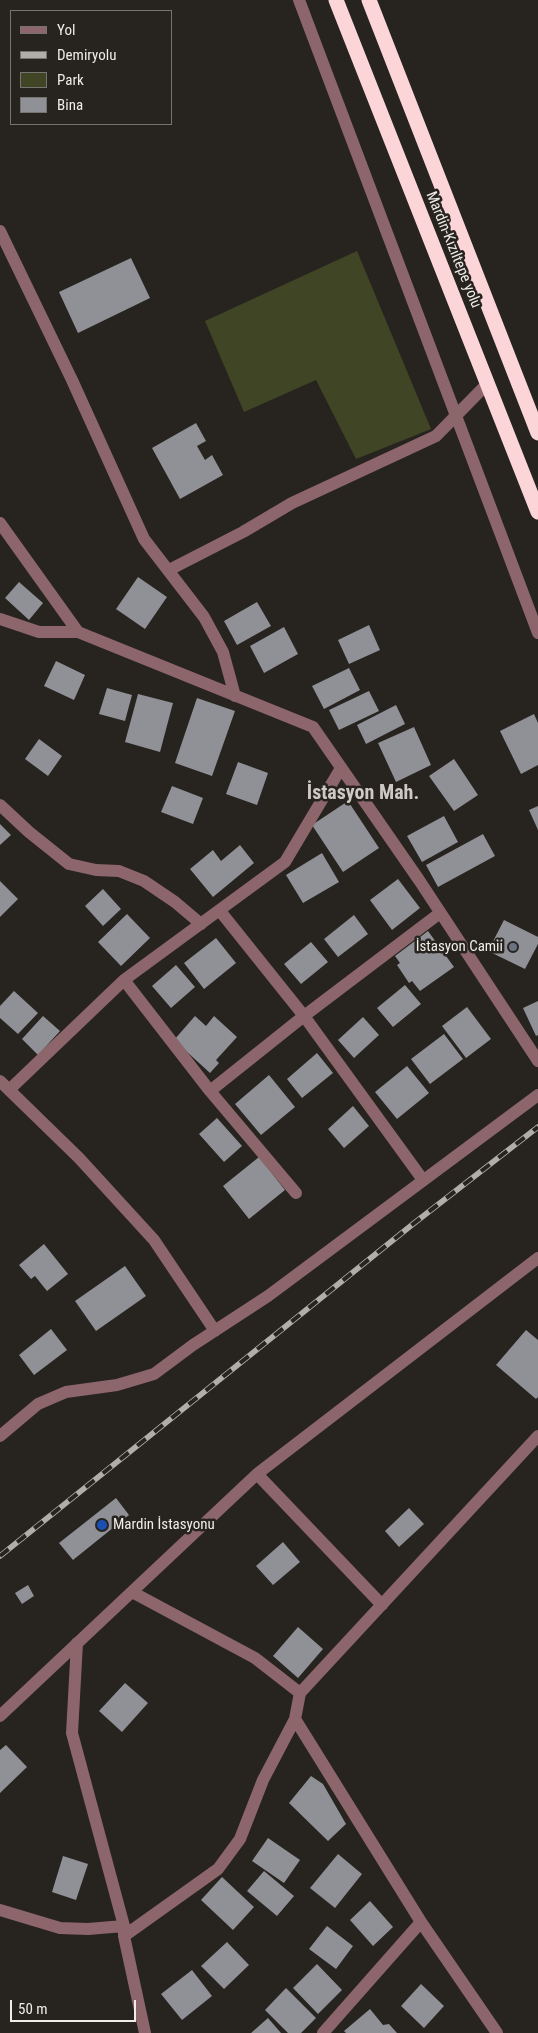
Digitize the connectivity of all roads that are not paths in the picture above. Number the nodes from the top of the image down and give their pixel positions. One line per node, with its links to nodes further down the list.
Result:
1 (299, 0): 6 (street)
2 (336, 0): 5 (highway, Mardin-Kızıltepe yolu)
3 (369, 0): 7 (highway, Mardin-Kızıltepe yolu)
4 (0, 231): 10 (street)
5 (487, 384): 6 (street); 8 (highway, Mardin-Kızıltepe yolu)
6 (455, 416): 10 (street); 13 (street)
7 (538, 433)
8 (538, 512)
9 (0, 523): 12 (street)
10 (169, 570): 14 (street)
11 (0, 619): 12 (street)
12 (78, 632): 14 (street)
13 (538, 633)
14 (235, 696): 15 (street)
15 (341, 768): 17 (street); 18 (street)
16 (0, 805): 19 (street)
17 (220, 910): 19 (street); 21 (street)
18 (440, 913): 21 (street); 22 (street)
19 (201, 924): 20 (street)
20 (124, 980): 24 (street); 25 (street)
21 (304, 1016): 25 (street); 27 (street)
22 (538, 1061)
23 (0, 1081): 24 (street)
24 (10, 1090): 30 (street)
25 (210, 1091): 28 (street)
26 (538, 1095): 27 (street)
27 (424, 1180): 30 (street)
28 (296, 1194)
29 (538, 1258): 33 (street)
30 (215, 1331): 31 (street)
31 (0, 1436)
32 (538, 1436): 35 (street)
33 (257, 1474): 34 (street); 35 (street)
34 (132, 1592): 36 (street); 37 (street)
35 (382, 1605): 37 (street)
36 (77, 1643): 38 (street); 42 (street)
37 (300, 1693): 39 (street)
38 (0, 1716)
39 (295, 1720): 41 (street); 42 (street)
40 (0, 1910): 42 (street)
41 (421, 1922): 44 (street); 45 (street)
42 (124, 1931): 43 (street)
43 (144, 2033)
44 (323, 2033)
45 (497, 2033)

